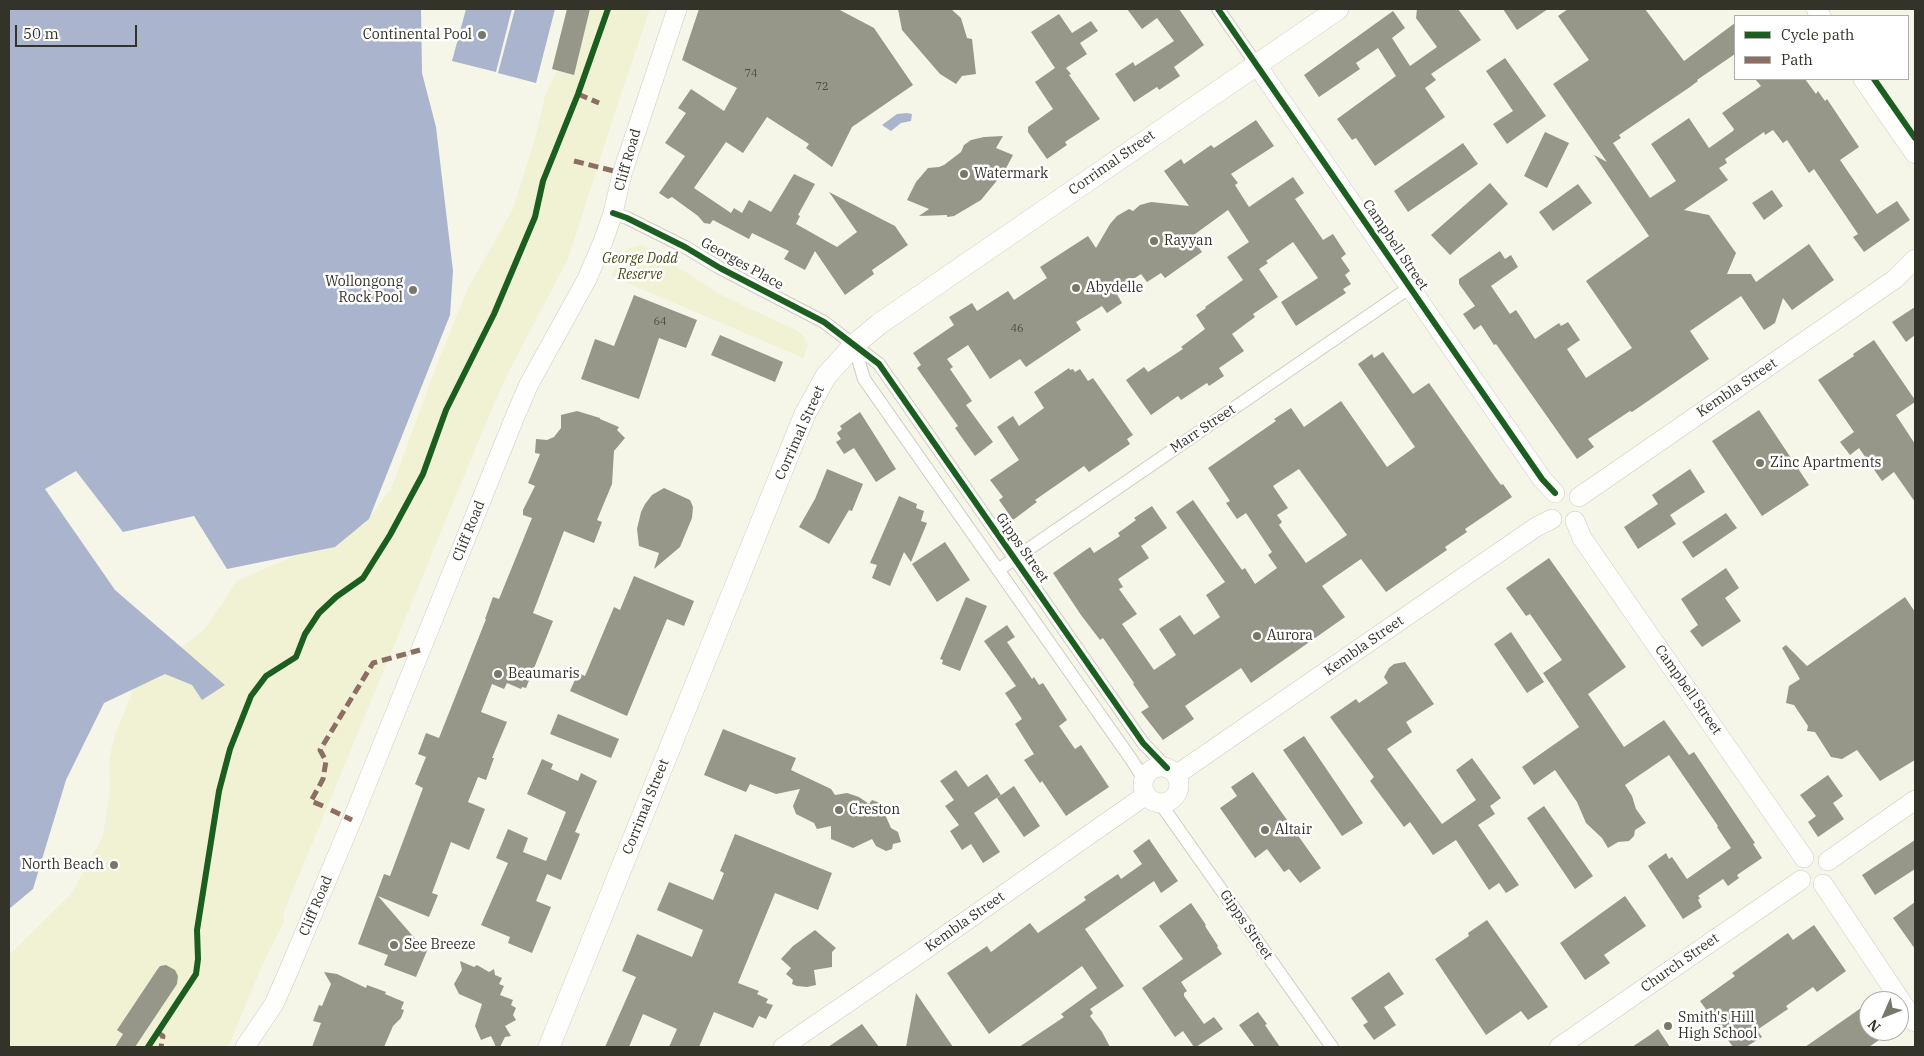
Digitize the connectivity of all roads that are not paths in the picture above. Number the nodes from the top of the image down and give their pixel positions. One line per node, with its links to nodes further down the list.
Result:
1 (677, 9): 7 (street, Cliff Road)
2 (1218, 9): 4 (street, Campbell Street)
3 (1338, 9): 4 (main road, Corrimal Street)
4 (1256, 64): 11 (street, Campbell Street); 12 (main road, Corrimal Street)
5 (1865, 80): 6 (street)
6 (1915, 154)
7 (613, 214): 12 (street, Georges Place); 27 (street, Cliff Road)
8 (1915, 259): 10 (street, Kembla Street)
9 (1915, 271): 10 (street, Kembla Street)
10 (1895, 279): 14 (street, Kembla Street)
11 (1409, 288): 13 (street, Campbell Street); 17 (street, Marr Street)
12 (854, 345): 17 (street, Gipps Street); 18 (street, Gipps Street); 28 (main road, Corrimal Street)
13 (1555, 493): 14 (street); 15 (street)
14 (1579, 497): 16 (street)
15 (1552, 519): 16 (street); 19 (street, Kembla Street)
16 (1575, 521): 22 (street, Campbell Street)
17 (1015, 558): 18 (street, Marr Street); 19 (street, Gipps Street)
18 (998, 570): 20 (street, Gipps Street)
19 (1171, 772): 20 (street); 20 (street)
20 (1150, 794): 29 (street, Kembla Street); 30 (street, Gipps Street)
21 (1915, 800): 23 (street)
22 (1804, 858): 23 (street); 24 (street)
23 (1828, 861): 25 (street)
24 (1801, 880): 25 (street); 31 (street, Church Street)
25 (1823, 884): 26 (street)
26 (1915, 1022)
27 (245, 1047)
28 (549, 1047)
29 (783, 1047)
30 (1332, 1047)
31 (1559, 1047)

